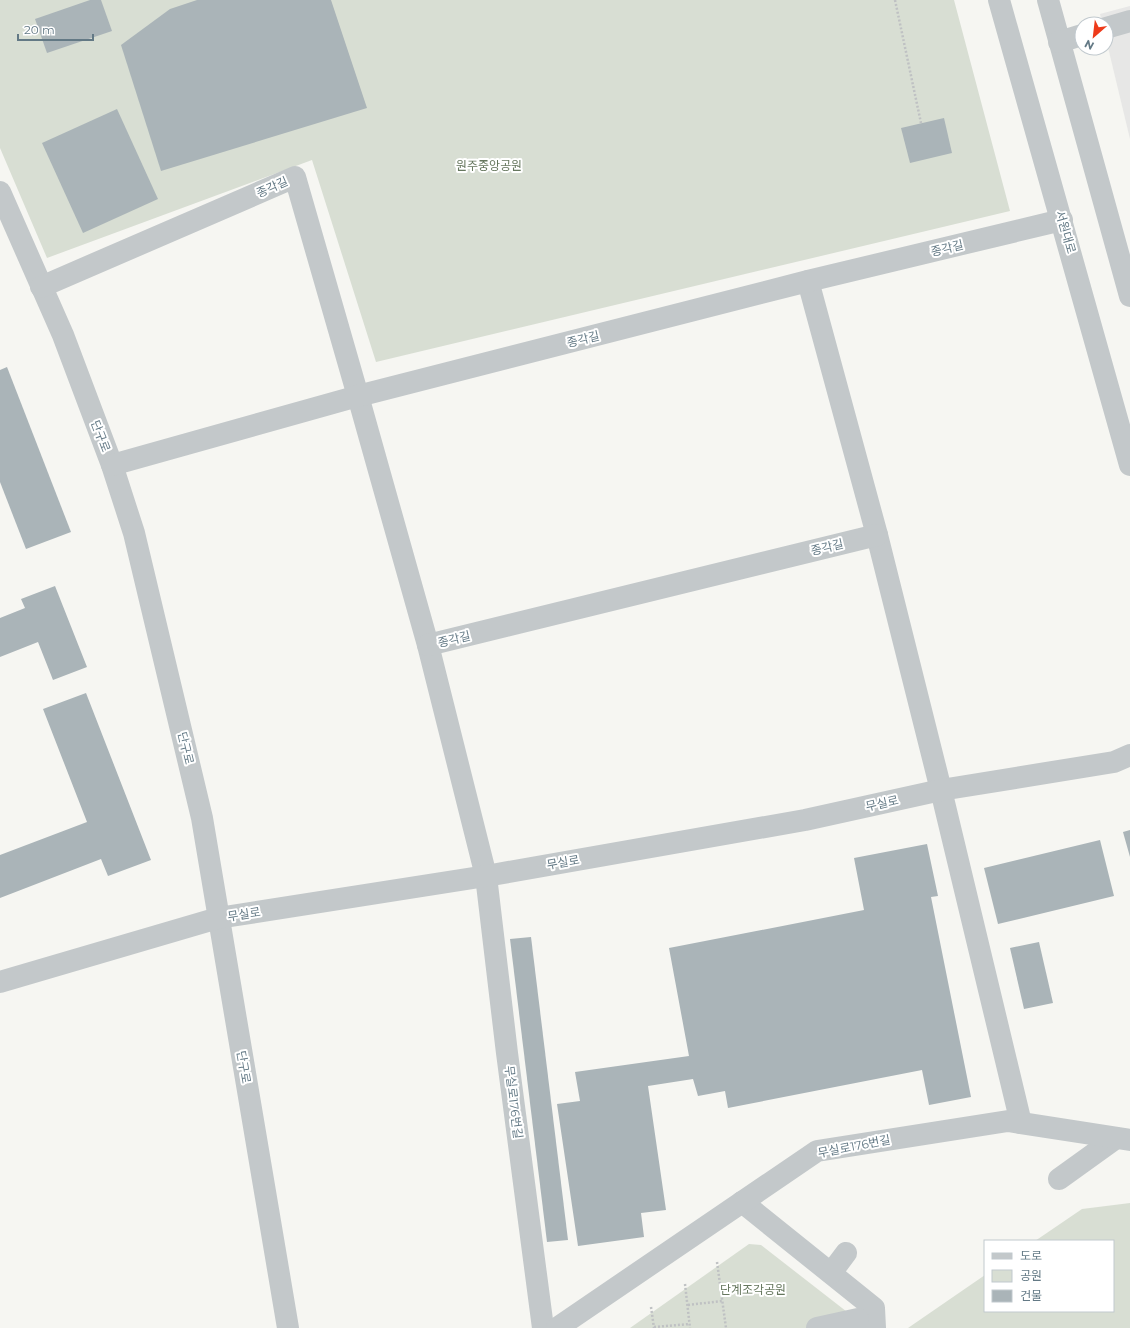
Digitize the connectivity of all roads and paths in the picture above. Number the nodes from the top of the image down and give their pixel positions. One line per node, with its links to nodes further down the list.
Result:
1 (894, 0): 8 (path)
2 (999, 0): 10 (street, 서원대로)
3 (1048, 0): 7 (street)
4 (1130, 21): 5 (street)
5 (1114, 26)
6 (1074, 37): 7 (street)
7 (1059, 42): 13 (street)
8 (921, 124)
9 (0, 192): 12 (street, 단구로)
10 (1062, 220): 11 (street, 종각길); 16 (street, 서원대로)
11 (808, 281): 14 (street, 종각길); 17 (street)
12 (41, 287): 14 (street, 종각길); 15 (street, 단구로)
13 (1130, 296)
14 (358, 396): 15 (street, 종각길); 18 (street, 종각길)
15 (112, 465): 22 (street, 단구로)
16 (1130, 465)
17 (877, 535): 18 (street, 종각길); 20 (street)
18 (428, 645): 21 (street, 종각길)
19 (1130, 755): 20 (street, 무실로)
20 (941, 790): 21 (street, 무실로); 24 (street)
21 (486, 876): 22 (street, 무실로); 38 (street, 무실로176번길)
22 (218, 918): 23 (street, 무실로); 37 (street, 단구로)
23 (0, 982)
24 (1021, 1123): 25 (street, 무실로176번길); 27 (street, 무실로176번길)
25 (1123, 1139): 26 (street)
26 (1059, 1179)
27 (742, 1202): 30 (street); 39 (street, 무실로176번길)
28 (846, 1253): 30 (street)
29 (717, 1262): 32 (path)
30 (831, 1273): 35 (street)
31 (685, 1284): 33 (path)
32 (722, 1301): 33 (path); 42 (path)
33 (688, 1305): 36 (path)
34 (652, 1308): 40 (path)
35 (874, 1314): 43 (street)
36 (690, 1324): 40 (path); 41 (path)
37 (288, 1328)
38 (543, 1328)
39 (557, 1328)
40 (654, 1328)
41 (690, 1328)
42 (726, 1328)
43 (817, 1328)

